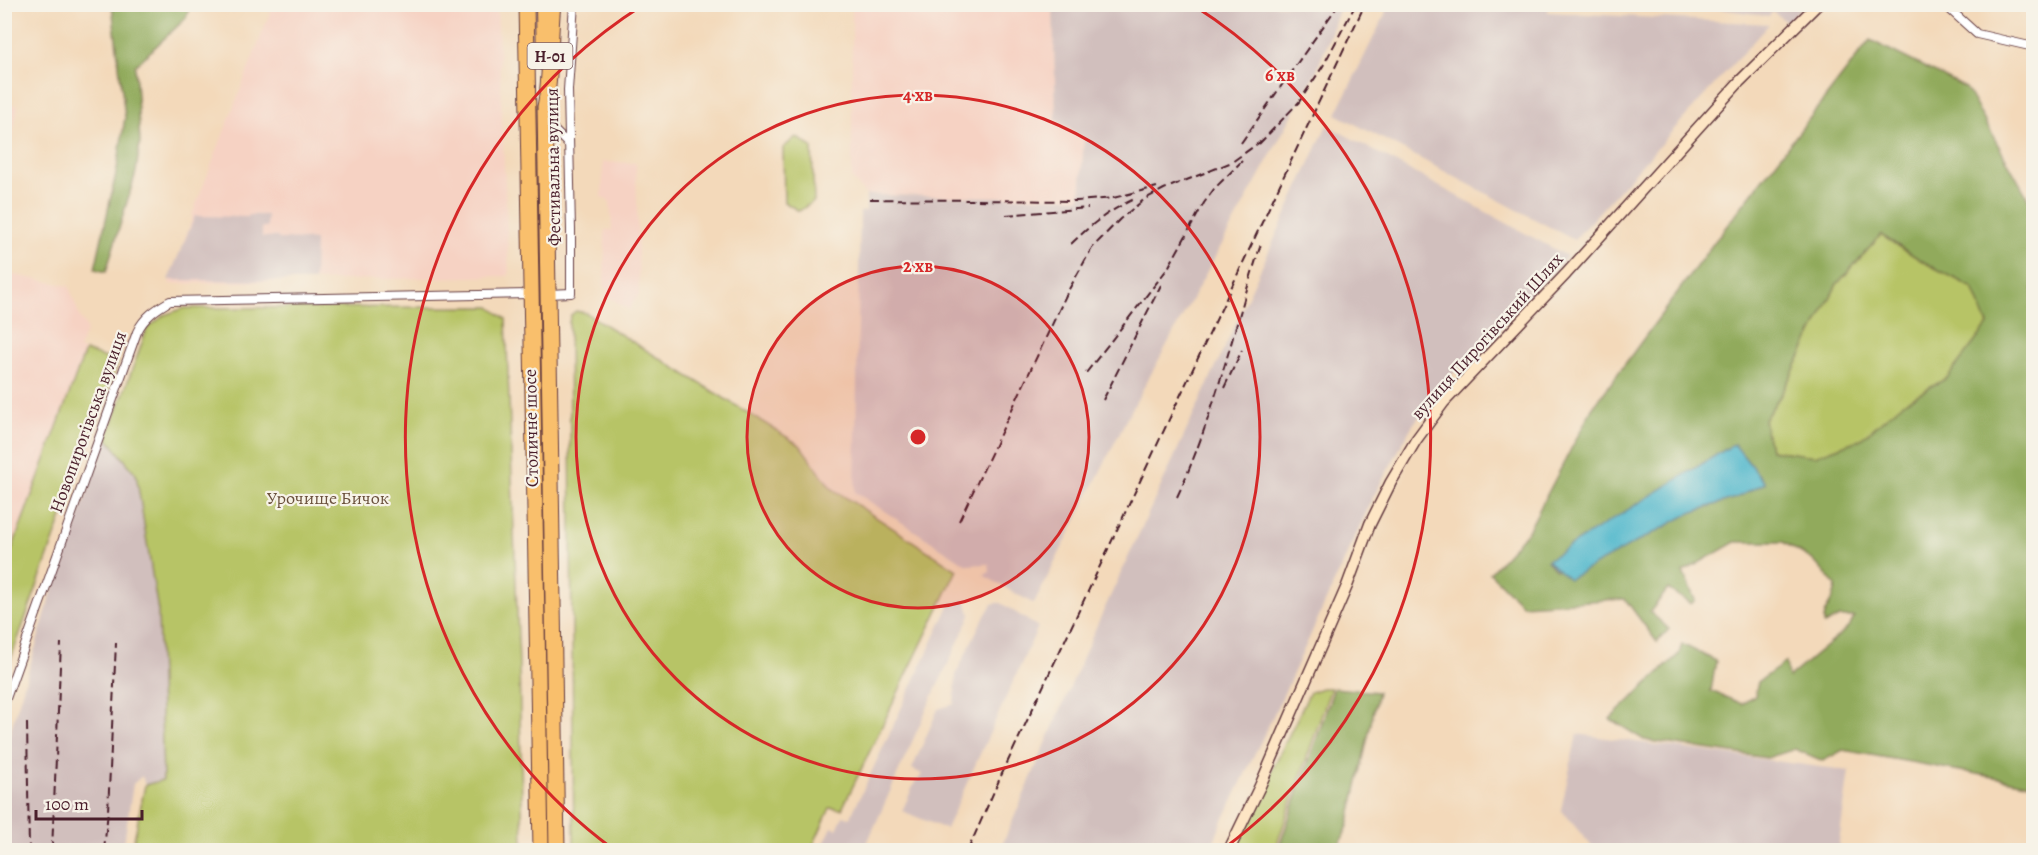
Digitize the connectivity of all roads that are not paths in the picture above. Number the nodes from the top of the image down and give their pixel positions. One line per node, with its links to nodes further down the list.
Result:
1 (526, 4): 10 (highway, Столичне шосе)
2 (542, 4): 8 (main road, Столичне шосе)
3 (553, 4): 8 (highway, Н-01)
4 (574, 4): 9 (street, Фестивальна вулиця)
5 (1818, 4): 15 (street, вулиця Пирогівський Шлях)
6 (1944, 4): 7 (street)
7 (2034, 47)
8 (545, 114): 9 (street); 11 (highway, Столичне шосе)
9 (569, 145): 11 (street, Фестивальна вулиця)
10 (531, 294): 12 (street, Новопирогівська вулиця); 13 (highway, Столичне шосе)
11 (548, 294): 14 (highway, Столичне шосе)
12 (4, 704)
13 (541, 850)
14 (557, 850)
15 (1229, 850)

